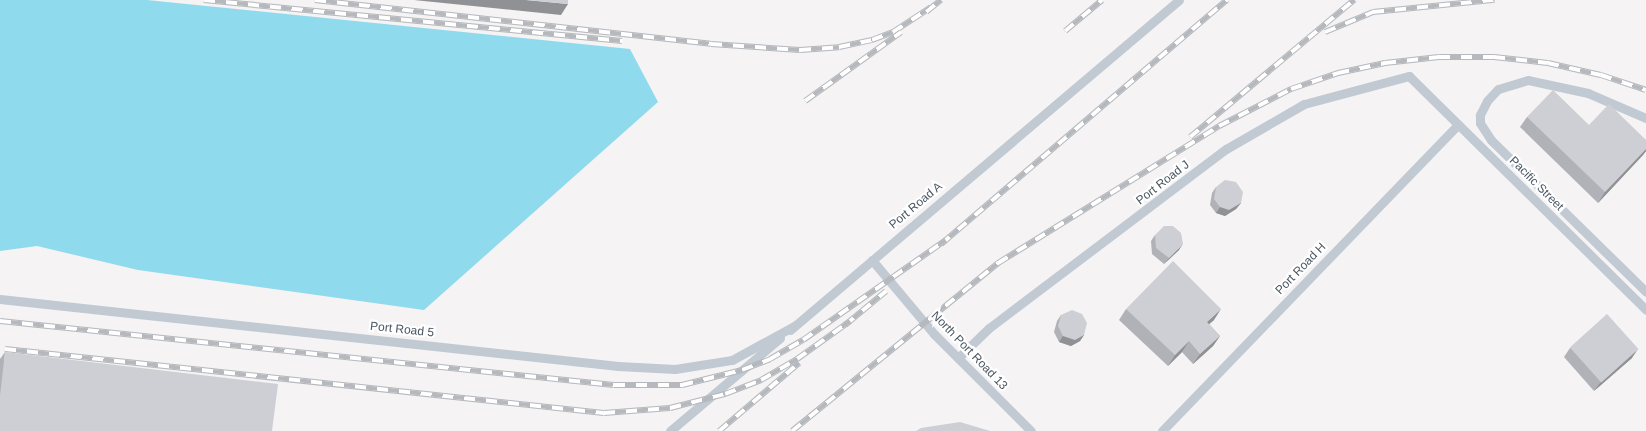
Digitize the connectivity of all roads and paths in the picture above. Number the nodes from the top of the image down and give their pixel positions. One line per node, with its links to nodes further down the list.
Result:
1 (1178, 0): 5 (lane, Port Road A)
2 (1409, 76): 4 (lane, Pacific Street); 10 (lane, Port Road J)
3 (1646, 118): 6 (lane)
4 (1458, 124): 8 (lane, Pacific Street); 13 (lane, Port Road H)
5 (872, 260): 9 (lane, Port Road A); 10 (lane, North Port Road 13)
6 (1646, 292)
7 (0, 299): 9 (lane, Port Road 5)
8 (1646, 310)
9 (794, 326): 11 (lane, Port Road A)
10 (958, 358): 12 (lane, North Port Road 13)
11 (670, 431)
12 (1031, 431)
13 (1162, 431)

